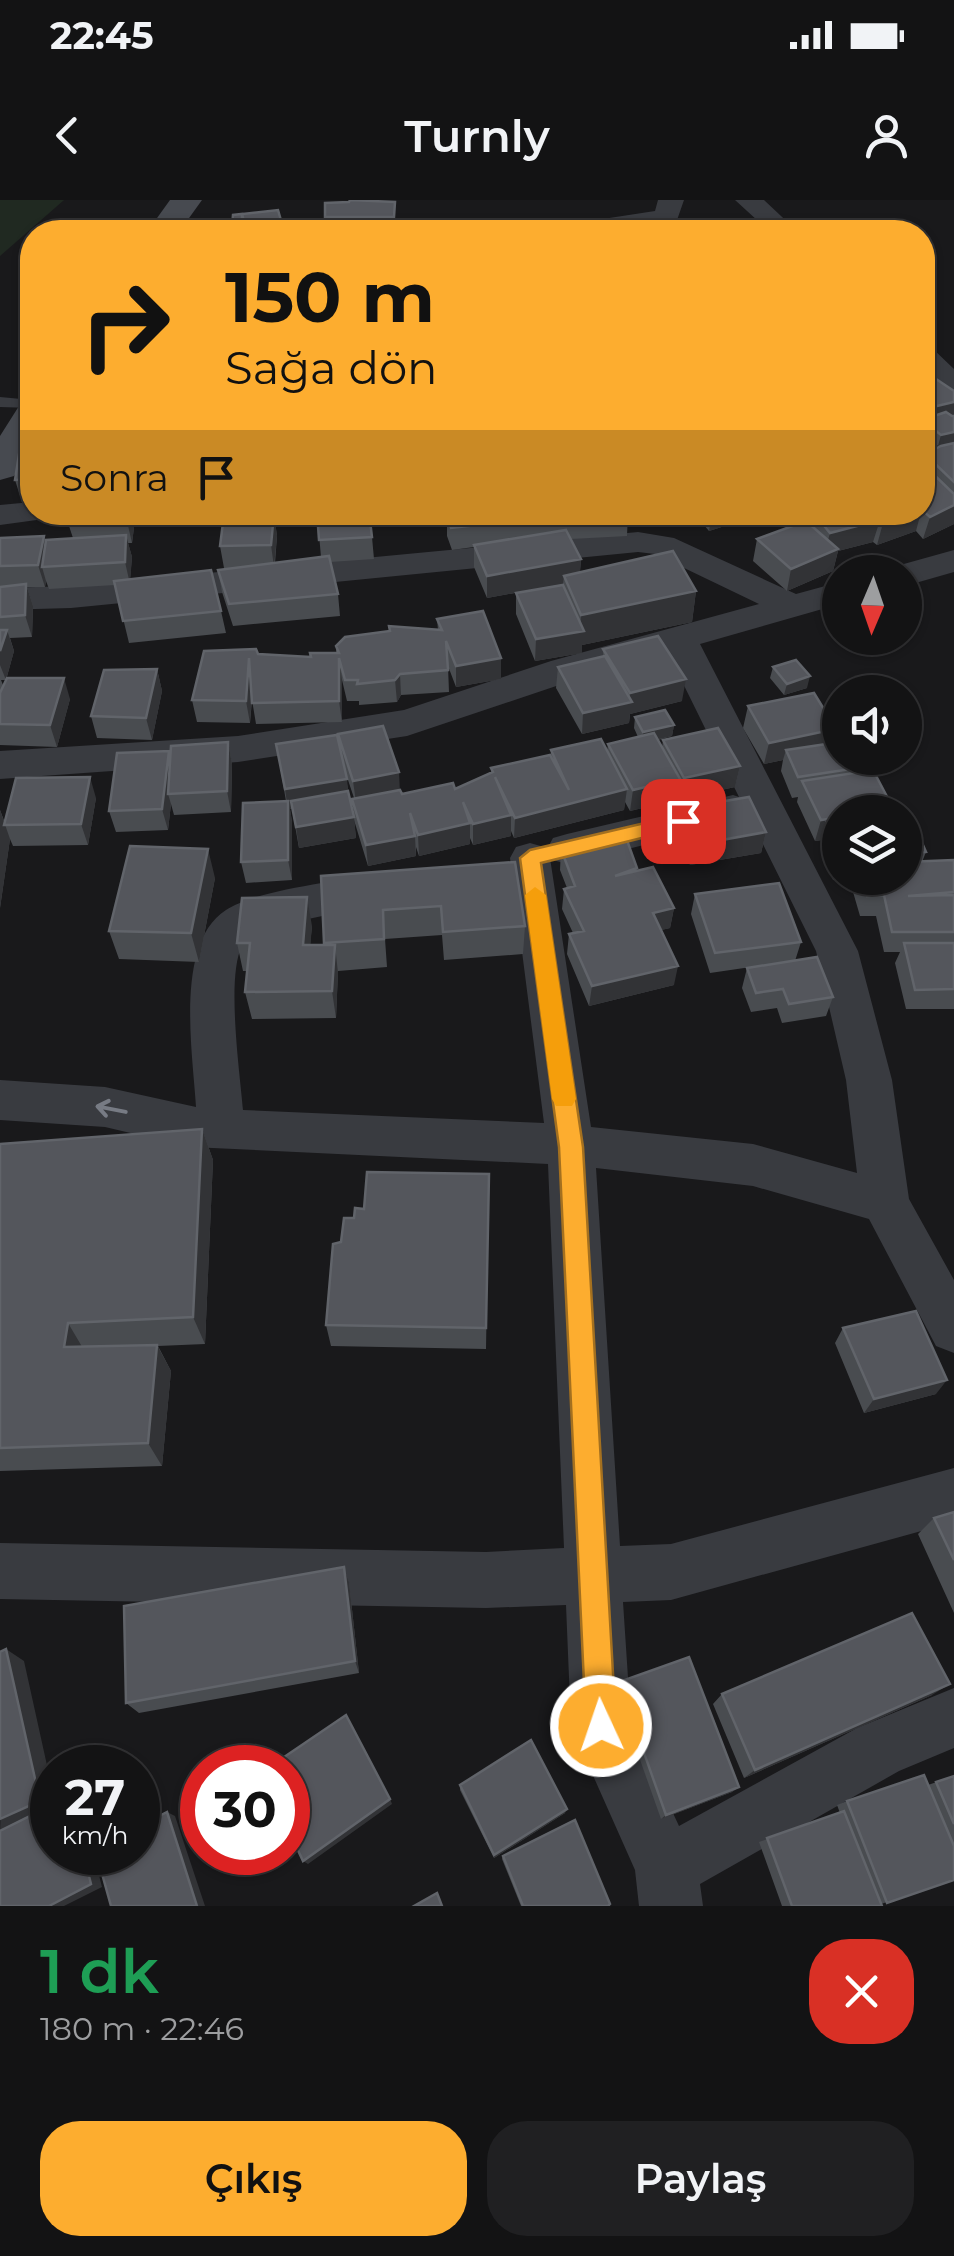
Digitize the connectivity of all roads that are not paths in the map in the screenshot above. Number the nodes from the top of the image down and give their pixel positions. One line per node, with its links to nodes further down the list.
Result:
1 (671, 200): 3 (street)
2 (748, 200): 4 (street)
3 (648, 220)
4 (771, 220)
5 (935, 367): 6 (street)
6 (954, 386)
7 (20, 434): 8 (main road)
8 (0, 468)
9 (954, 561): 10 (street)
10 (922, 569)
11 (822, 598): 13 (street)
12 (0, 599): 13 (street)
13 (793, 606): 14 (street)
14 (680, 638): 15 (street); 16 (street)
15 (0, 765)
16 (760, 803): 21 (street); 22 (street)
17 (416, 883): 19 (street)
18 (0, 1100): 19 (street, one-way to 18)
19 (206, 1128): 20 (street); 21 (street)
20 (38, 1146)
21 (571, 1147): 22 (street); 26 (street)
22 (884, 1202): 23 (street)
23 (954, 1329)
24 (954, 1495): 26 (street)
25 (0, 1571): 26 (street)
26 (594, 1577): 28 (street)
27 (954, 1718): 28 (street)
28 (668, 1887)

